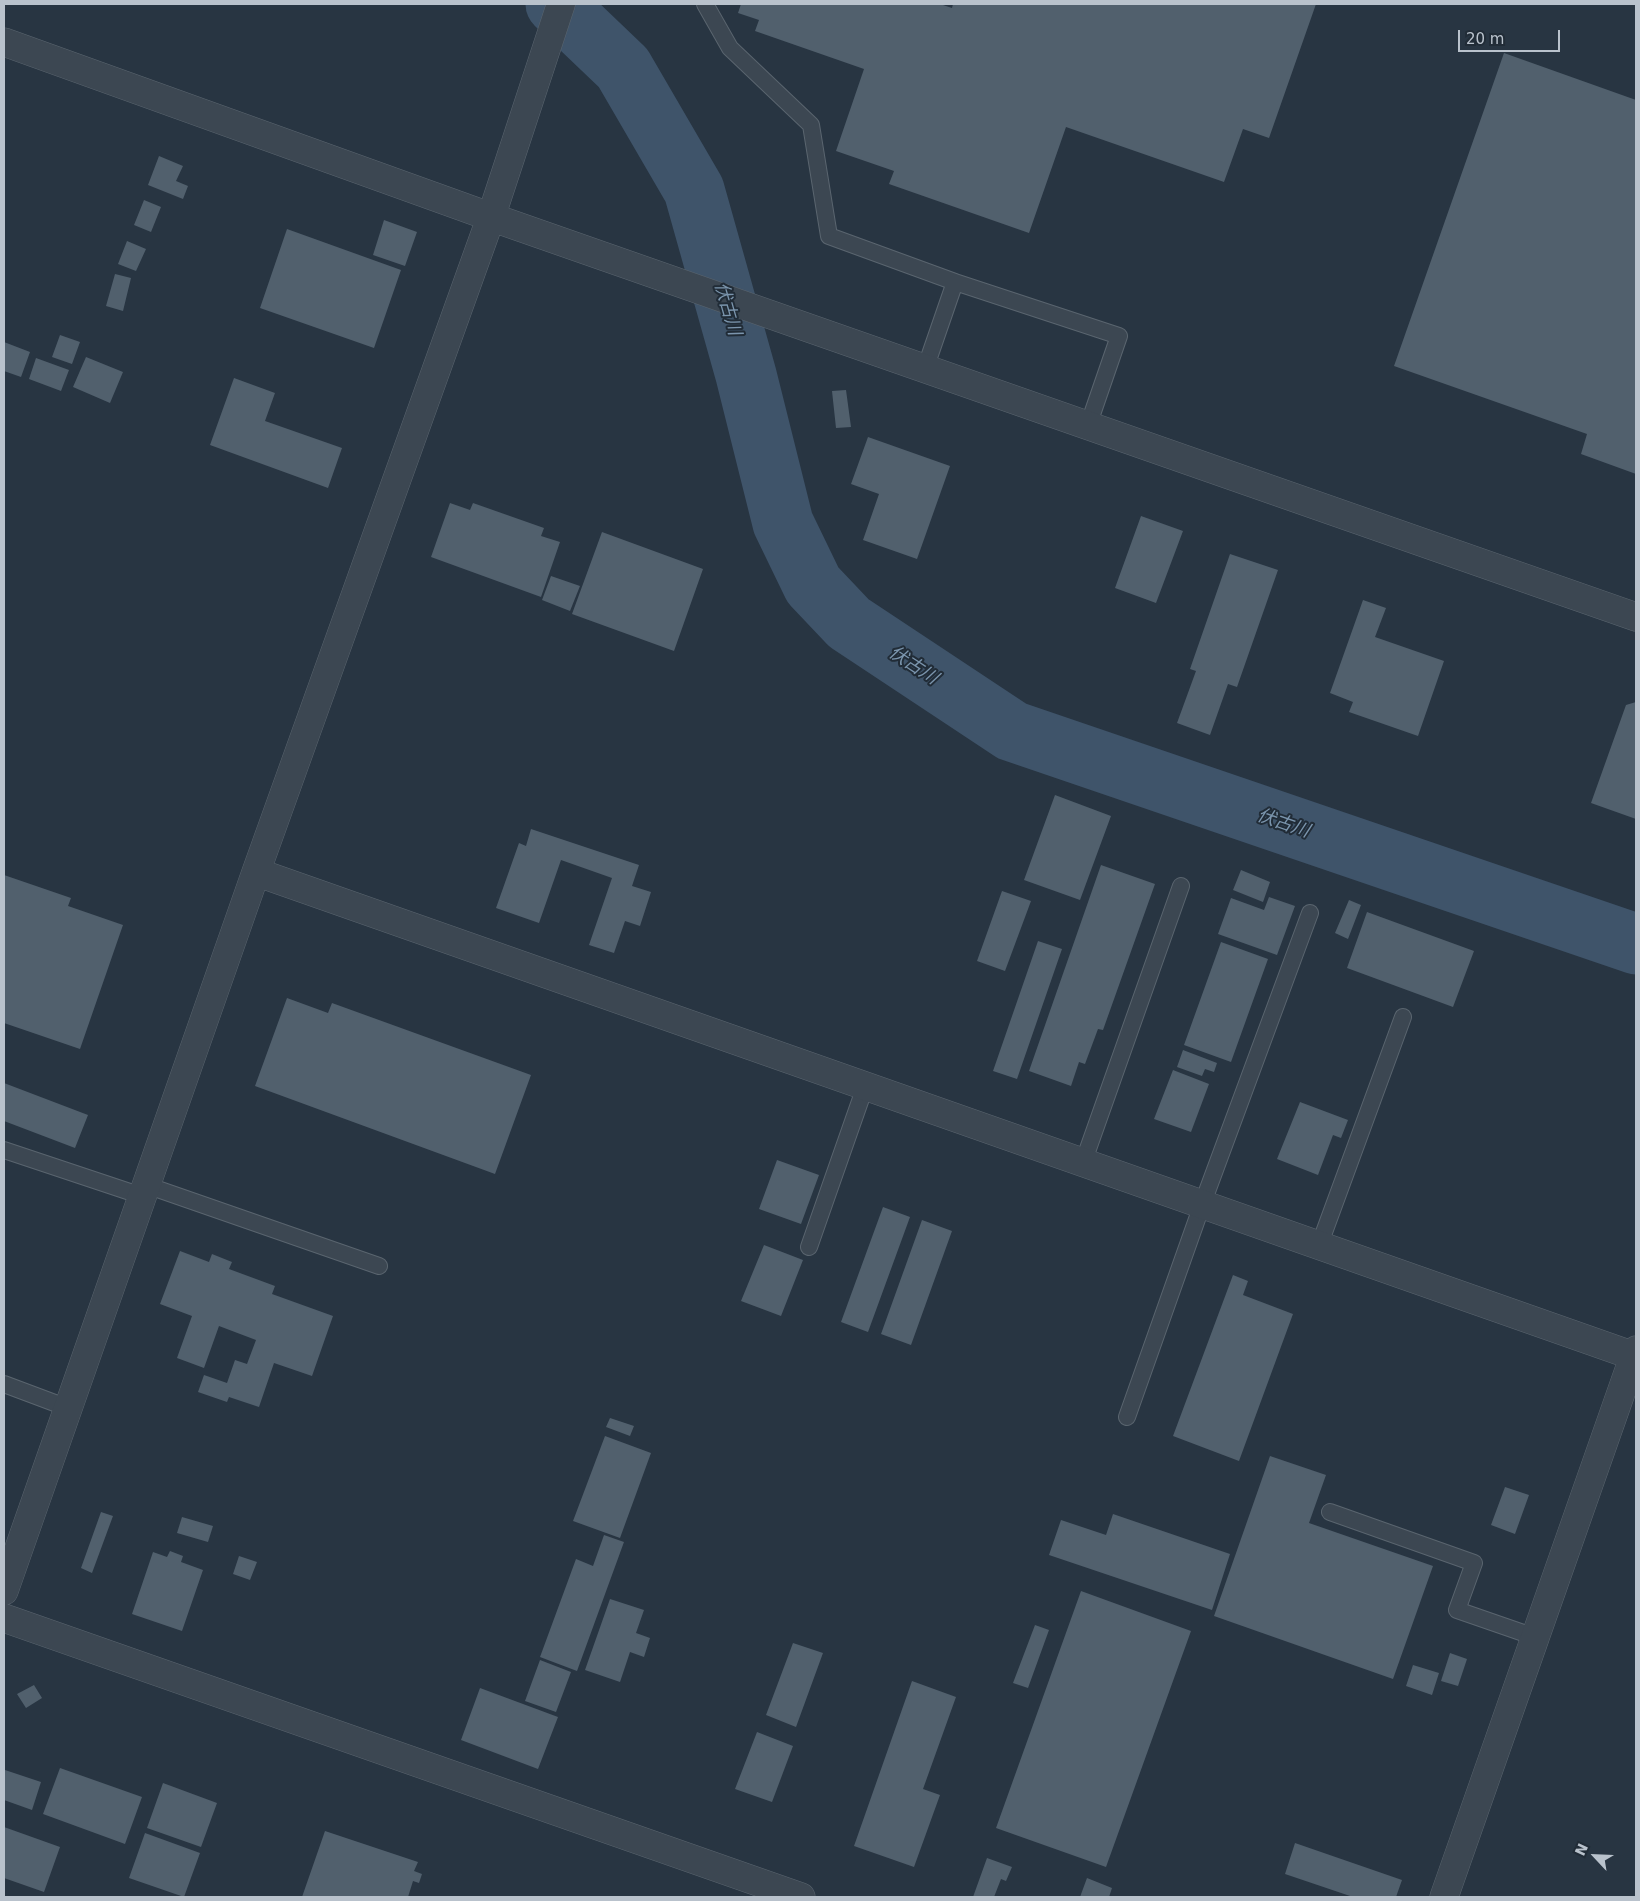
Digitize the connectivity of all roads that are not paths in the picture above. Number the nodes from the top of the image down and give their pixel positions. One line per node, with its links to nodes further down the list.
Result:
1 (561, 4): 4 (street)
2 (705, 4): 5 (lane)
3 (4, 42): 4 (street)
4 (491, 217): 6 (street); 9 (street)
5 (955, 282): 6 (lane); 7 (lane)
6 (925, 369): 7 (street)
7 (1088, 426): 8 (street)
8 (1636, 618)
9 (256, 872): 13 (street); 16 (street)
10 (1181, 886): 15 (lane)
11 (1310, 913): 17 (lane)
12 (1403, 1017): 18 (lane)
13 (865, 1087): 15 (street); 19 (lane)
14 (4, 1150): 16 (lane)
15 (1083, 1163): 17 (street)
16 (144, 1191): 20 (lane); 23 (street)
17 (1202, 1205): 18 (street); 24 (lane)
18 (1319, 1246): 21 (street)
19 (809, 1247)
20 (379, 1266)
21 (1635, 1353): 28 (street)
22 (4, 1384): 23 (lane)
23 (68, 1408): 26 (street)
24 (1127, 1417)
25 (1330, 1512): 28 (lane)
26 (4, 1591)
27 (4, 1618): 29 (street)
28 (1535, 1637): 30 (street)
29 (801, 1897)
30 (1444, 1897)

